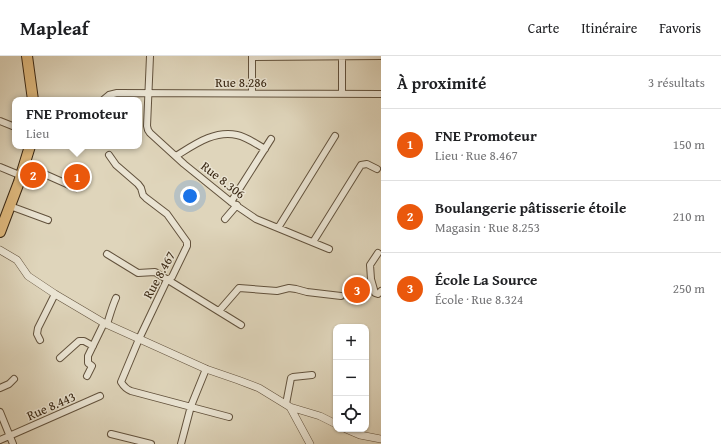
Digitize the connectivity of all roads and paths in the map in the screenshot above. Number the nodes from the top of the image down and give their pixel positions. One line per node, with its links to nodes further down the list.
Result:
1 (23, 56): 11 (highway)
2 (27, 56): 12 (highway)
3 (150, 56): 7 (street, Rue 8.306)
4 (380, 56): 6 (street)
5 (252, 57): 6 (street); 8 (street)
6 (342, 57): 9 (street)
7 (148, 93): 8 (street, Rue 8.286); 13 (street, Rue 8.286); 22 (street, Rue 8.306)
8 (252, 93): 9 (street, Rue 8.286)
9 (342, 94): 10 (street, Rue 8.286)
10 (381, 94)
11 (29, 97)
12 (32, 97)
13 (107, 97)
14 (0, 122): 15 (street)
15 (12, 127)
16 (335, 136): 33 (street)
17 (271, 139): 20 (street)
18 (25, 149): 26 (highway)
19 (29, 149): 23 (highway)
20 (265, 149): 22 (street); 28 (street)
21 (109, 155): 40 (street, Rue 8.467)
22 (176, 156): 28 (street, Rue 8.306)
23 (24, 166): 27 (street); 29 (highway)
24 (0, 167): 26 (street)
25 (377, 169): 35 (street)
26 (17, 174): 30 (highway)
27 (76, 188)
28 (234, 203): 31 (street); 33 (street, Rue 8.306)
29 (10, 206): 32 (street); 34 (highway)
30 (0, 219)
31 (225, 219)
32 (48, 220)
33 (278, 228): 35 (street, Rue 8.306)
34 (0, 232)
35 (313, 242): 36 (street, Rue 8.306)
36 (329, 249)
37 (0, 250): 42 (street)
38 (378, 253): 41 (street)
39 (108, 254): 40 (street)
40 (167, 280): 45 (street); 48 (street, Rue 8.467)
41 (381, 292)
42 (55, 294): 46 (street); 49 (street)
43 (341, 296): 45 (street)
44 (116, 298): 46 (street)
45 (219, 311): 47 (street)
46 (106, 324): 48 (street); 50 (street)
47 (241, 325)
48 (139, 339): 52 (street); 58 (street, Rue 8.467)
49 (40, 340)
50 (93, 346): 51 (street); 54 (street)
51 (60, 358)
52 (206, 369): 58 (street); 59 (street)
53 (312, 375): 59 (street)
54 (88, 376)
55 (14, 379): 56 (street)
56 (0, 388)
57 (100, 396): 65 (street, Rue 8.443)
58 (191, 406): 61 (street); 70 (street)
59 (288, 406): 62 (street); 71 (street)
60 (0, 412): 65 (street)
61 (229, 417)
62 (333, 423)
63 (354, 432): 66 (street)
64 (110, 434): 69 (street)
65 (11, 436): 67 (street, Rue 8.443); 68 (street)
66 (381, 439)
67 (0, 440)
68 (14, 444)
69 (151, 444)
70 (181, 444)
71 (310, 444)

